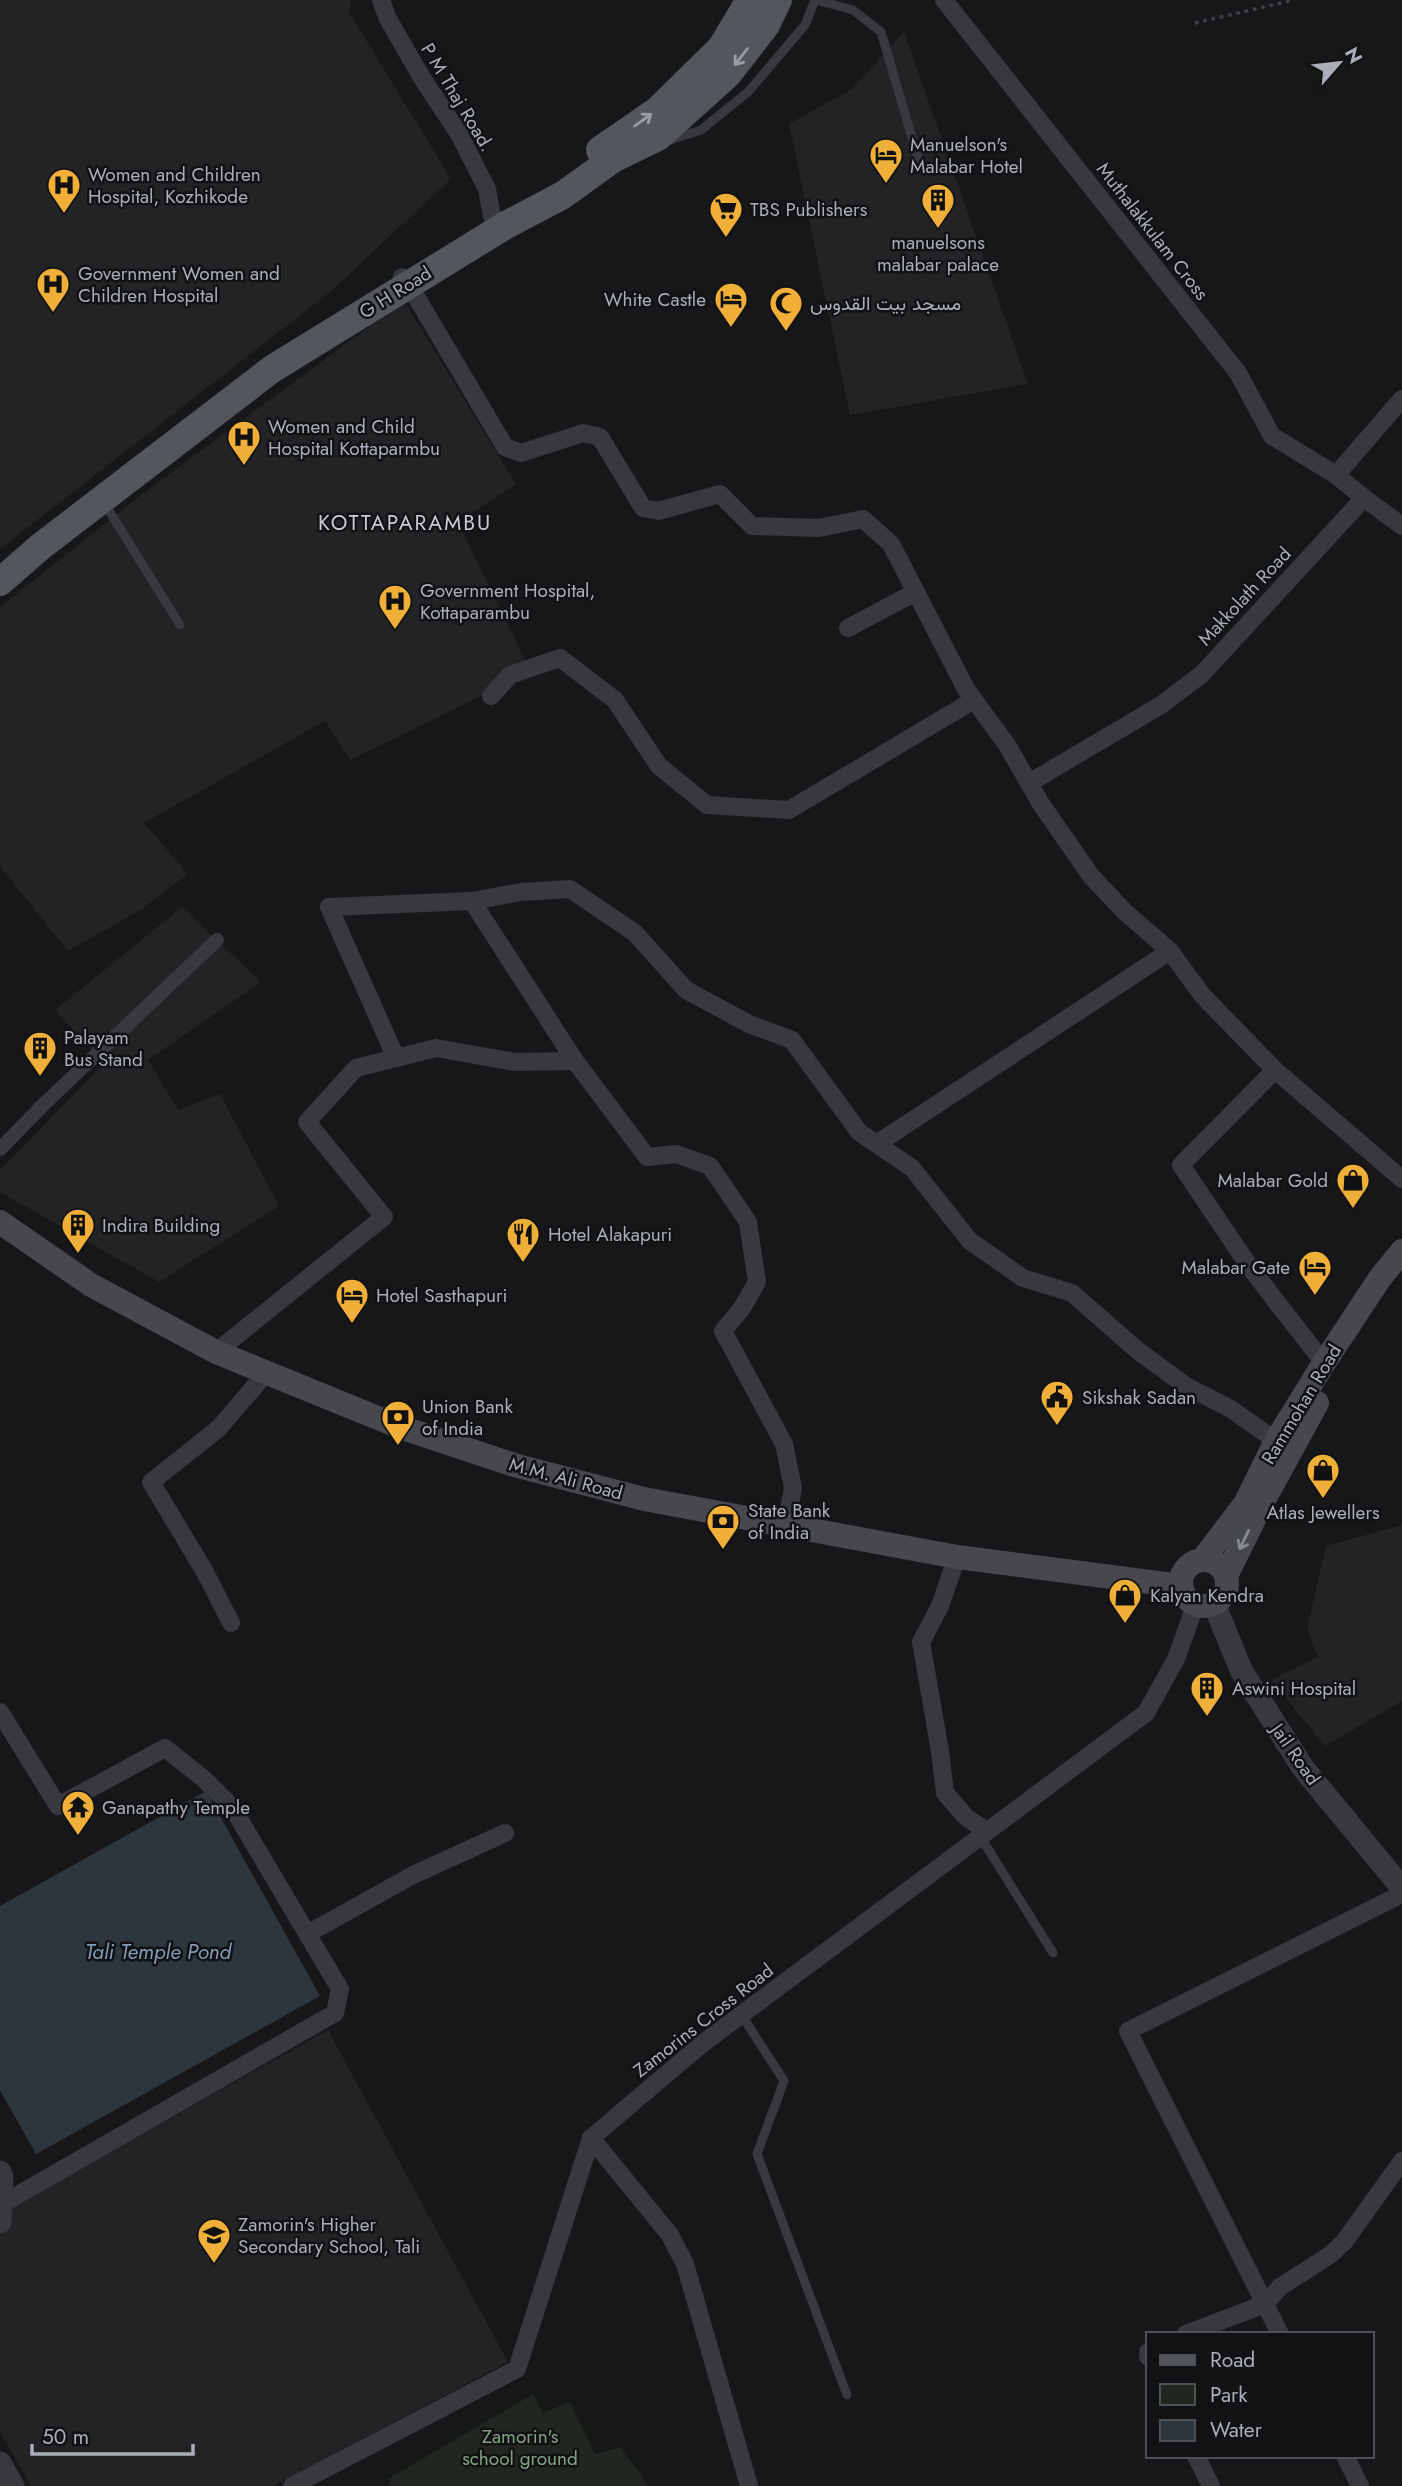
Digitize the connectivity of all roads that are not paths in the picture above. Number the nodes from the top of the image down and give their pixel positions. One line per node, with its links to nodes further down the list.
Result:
1 (381, 0): 8 (street, P M Thaj Road.)
2 (750, 0): 8 (main road, G H Road, one-way to 2)
3 (778, 0): 6 (main road, G H Road, one-way to 6)
4 (816, 0): 6 (lane); 7 (lane)
5 (944, 0): 11 (street, Muthalakkulam Cross)
6 (613, 159): 9 (main road, G H Road)
7 (920, 165)
8 (492, 217): 9 (main road, G H Road)
9 (404, 279): 13 (main road, G H Road); 15 (main road, G H Road); 17 (street)
10 (1402, 399): 11 (street)
11 (1336, 475): 12 (street)
12 (1364, 498): 14 (street); 22 (street, Makkolath Road)
13 (102, 500): 16 (main road, G H Road); 18 (lane)
14 (1402, 526)
15 (0, 558)
16 (0, 582)
17 (916, 592): 19 (street); 21 (street)
18 (180, 625)
19 (848, 628)
20 (491, 696): 21 (street)
21 (974, 700): 22 (street)
22 (1029, 783): 25 (street)
23 (472, 901): 26 (street); 27 (street); 29 (street)
24 (216, 940): 30 (street)
25 (1170, 951): 28 (street); 29 (street)
26 (396, 1058): 27 (street); 35 (street)
27 (575, 1061): 39 (street)
28 (1275, 1070): 31 (street); 36 (street)
29 (878, 1143): 38 (street)
30 (0, 1149)
31 (1402, 1179)
32 (0, 1222): 35 (main road, M.M. Ali Road)
33 (1402, 1251): 36 (main road, Rammohan Road)
34 (1402, 1270): 42 (main road, Rammohan Road, one-way to 42)
35 (216, 1352): 37 (main road, M.M. Ali Road)
36 (1324, 1363): 38 (main road, Rammohan Road)
37 (267, 1372): 39 (main road, M.M. Ali Road); 45 (street)
38 (1276, 1441): 41 (main road, Rammohan Road)
39 (786, 1525): 40 (main road, M.M. Ali Road)
40 (957, 1557): 43 (main road, M.M. Ali Road); 48 (street)
41 (1203, 1559): 42 (main road); 43 (main road)
42 (1226, 1576): 44 (main road)
43 (1181, 1586): 44 (main road)
44 (1205, 1605): 48 (street, Zamorins Cross Road); 49 (street, Jail Road)
45 (231, 1623)
46 (0, 1712): 51 (street)
47 (505, 1833): 51 (street)
48 (984, 1834): 52 (lane); 53 (street, Zamorins Cross Road)
49 (1402, 1888)
50 (1402, 1894): 58 (street)
51 (309, 1933): 57 (street)
52 (1053, 1953)
53 (741, 2014): 54 (street, Zamorins Cross Road); 61 (lane)
54 (591, 2138): 66 (street); 67 (street)
55 (1402, 2161): 58 (street)
56 (0, 2172): 57 (street)
57 (1, 2213)
58 (1265, 2304): 59 (street); 60 (street)
59 (1191, 2332)
60 (1279, 2332)
61 (847, 2395)
62 (1197, 2458): 68 (street)
63 (1346, 2458): 69 (street)
64 (0, 2463): 65 (street)
65 (13, 2486)
66 (292, 2486)
67 (749, 2486)
68 (1211, 2486)
69 (1360, 2486)

